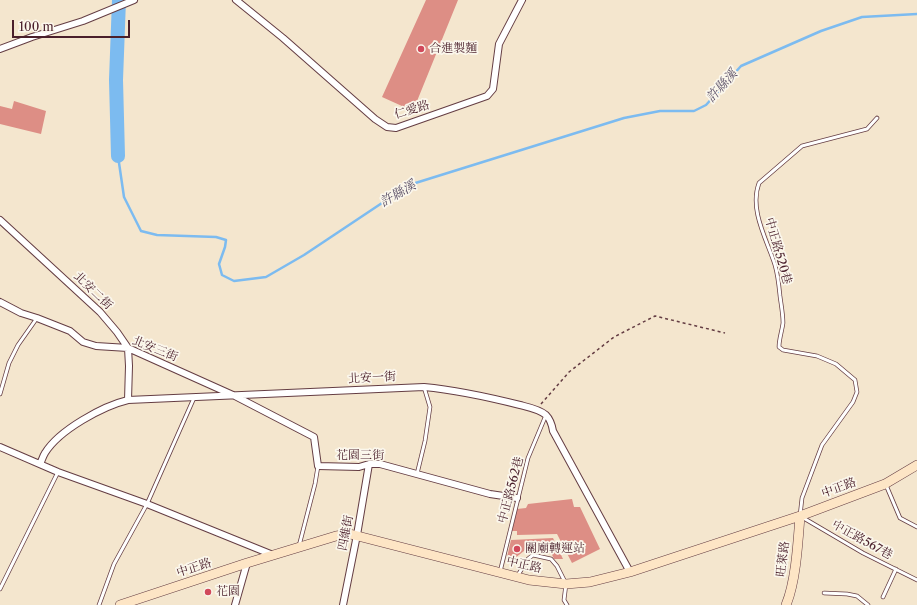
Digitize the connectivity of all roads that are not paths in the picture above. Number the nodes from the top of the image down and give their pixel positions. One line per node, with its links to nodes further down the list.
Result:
1 (134, 0): 4 (street)
2 (236, 0): 3 (street, 仁愛路)
3 (522, 0)
4 (0, 50)
5 (877, 118): 26 (lane, 中正路520巷)
6 (0, 220): 9 (street, 北安二街)
7 (0, 302): 8 (street, 北安三街)
8 (37, 318): 9 (street, 北安三街); 11 (lane)
9 (128, 348): 12 (street, 北安三街); 14 (street)
10 (424, 387): 12 (street, 北安一街); 15 (street, 北安一街); 22 (lane)
11 (0, 394)
12 (235, 396): 13 (street, 北安一街); 20 (street)
13 (194, 398): 14 (street, 北安一街); 25 (lane)
14 (128, 400): 17 (street, 北安一街)
15 (546, 415): 24 (lane, 中正路562巷); 34 (street)
16 (0, 447): 17 (street)
17 (40, 464): 21 (street)
18 (369, 464): 20 (street, 花園三街); 22 (street, 花園三街); 28 (street, 四維街)
19 (917, 465): 23 (main road, 中正路)
20 (318, 466): 29 (lane)
21 (58, 472): 25 (street); 38 (lane)
22 (417, 474): 24 (street, 花園三街)
23 (885, 484): 26 (main road, 中正路); 27 (lane)
24 (518, 498): 33 (lane, 中正路562巷)
25 (147, 504): 30 (street); 41 (lane)
26 (800, 516): 32 (lane, 中正路567巷); 34 (main road, 中正路); 46 (main road, 旺萊路)
27 (917, 527)
28 (357, 535): 29 (main road, 中正路); 33 (main road, 中正路); 44 (street, 四維街)
29 (299, 548): 30 (main road, 中正路)
30 (273, 555): 31 (main road, 中正路)
31 (248, 563): 42 (main road, 中正路); 43 (street)
32 (896, 569): 36 (lane, 中正路567巷); 40 (lane)
33 (500, 572): 35 (main road, 中正路)
34 (630, 572): 37 (main road, 中正路)
35 (517, 577): 37 (main road, 中正路); 37 (lane)
36 (917, 580)
37 (566, 584): 45 (lane)
38 (0, 589)
39 (824, 593): 47 (lane)
40 (883, 596)
41 (99, 605)
42 (120, 605)
43 (234, 605)
44 (343, 605)
45 (567, 605)
46 (786, 605)
47 (868, 605)

